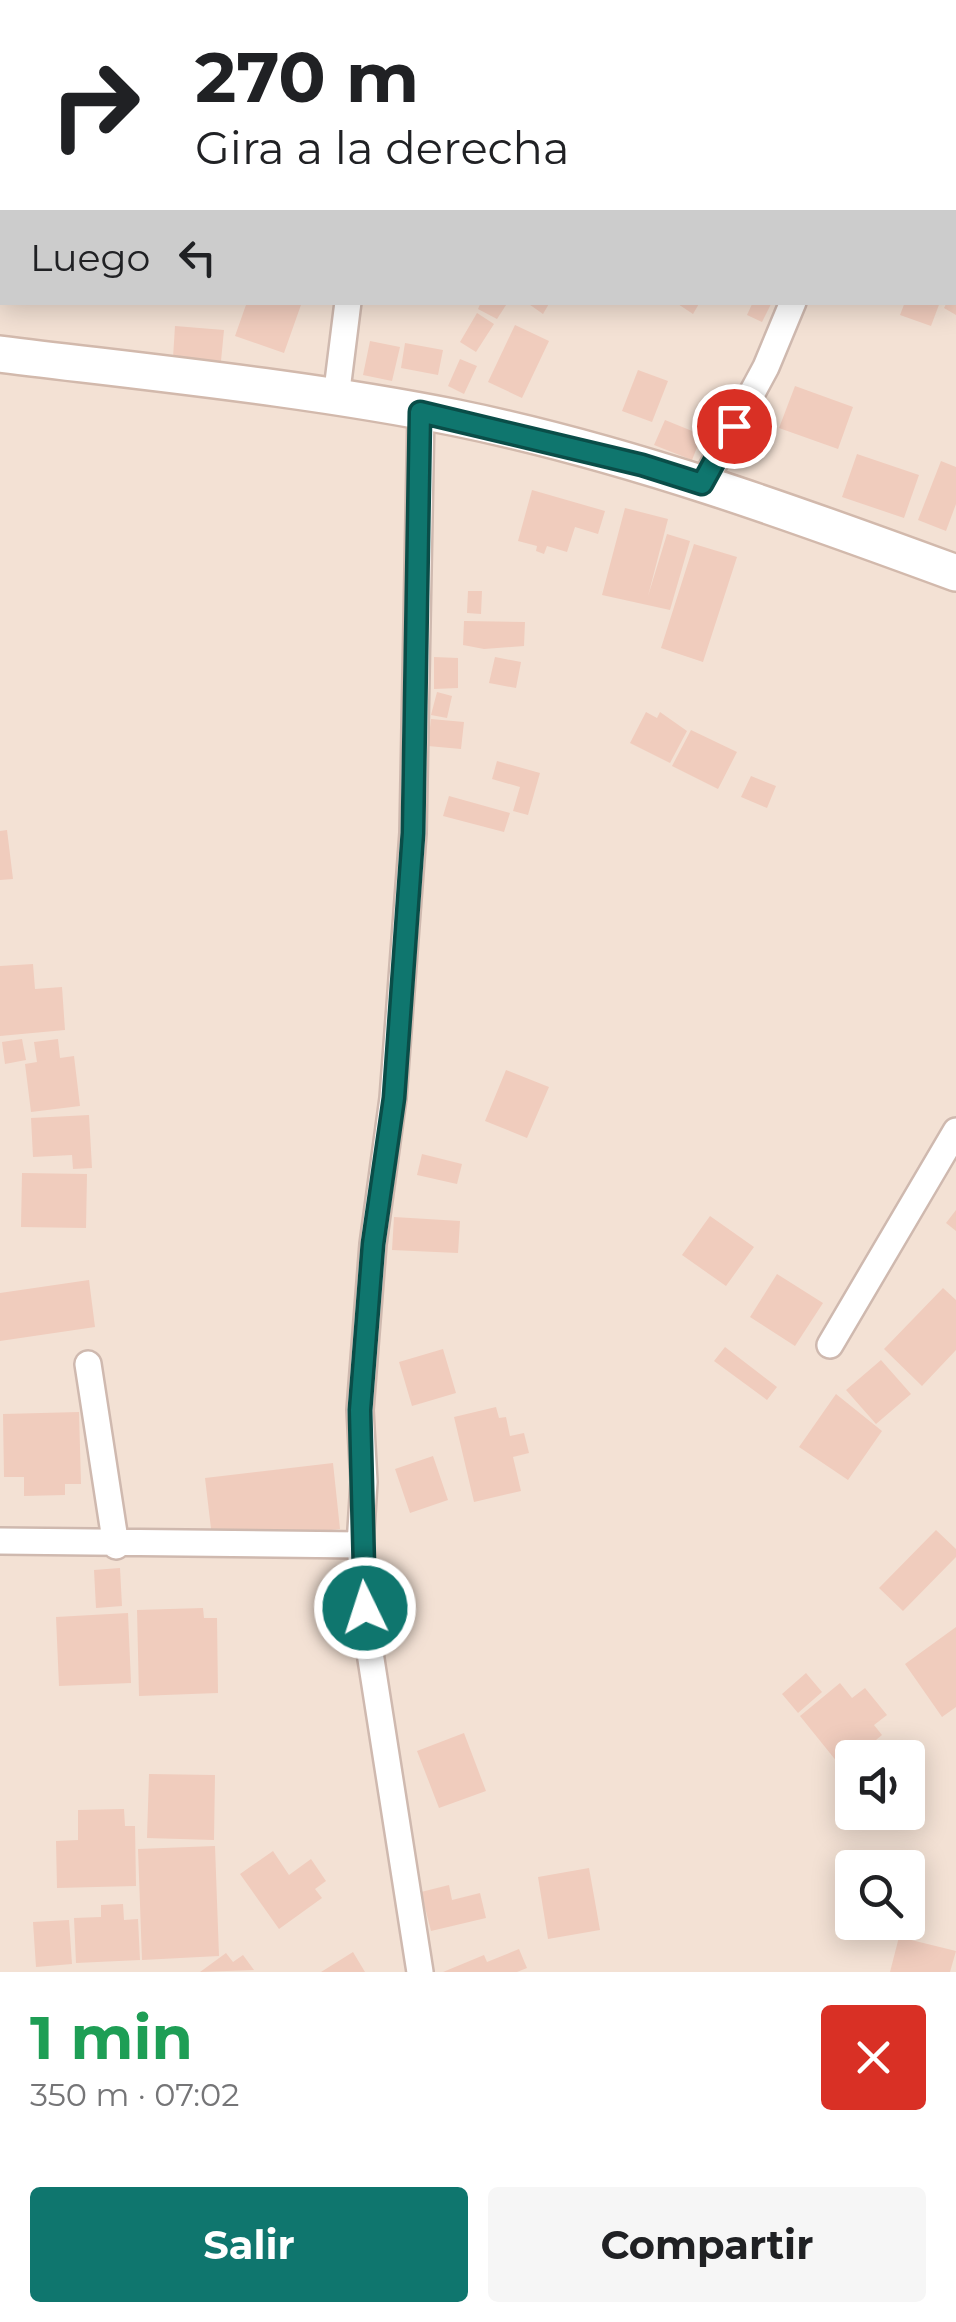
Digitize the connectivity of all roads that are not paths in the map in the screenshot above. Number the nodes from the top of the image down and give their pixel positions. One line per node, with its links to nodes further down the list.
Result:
1 (348, 305): 4 (street)
2 (791, 305): 6 (street)
3 (0, 354): 4 (street)
4 (336, 398): 5 (street)
5 (420, 412): 6 (street); 13 (street)
6 (702, 484): 7 (street)
7 (956, 573)
8 (956, 1131): 9 (street)
9 (830, 1345)
10 (88, 1364): 12 (street)
11 (0, 1541): 12 (street)
12 (116, 1546): 13 (street)
13 (360, 1546): 14 (street)
14 (420, 1972)

